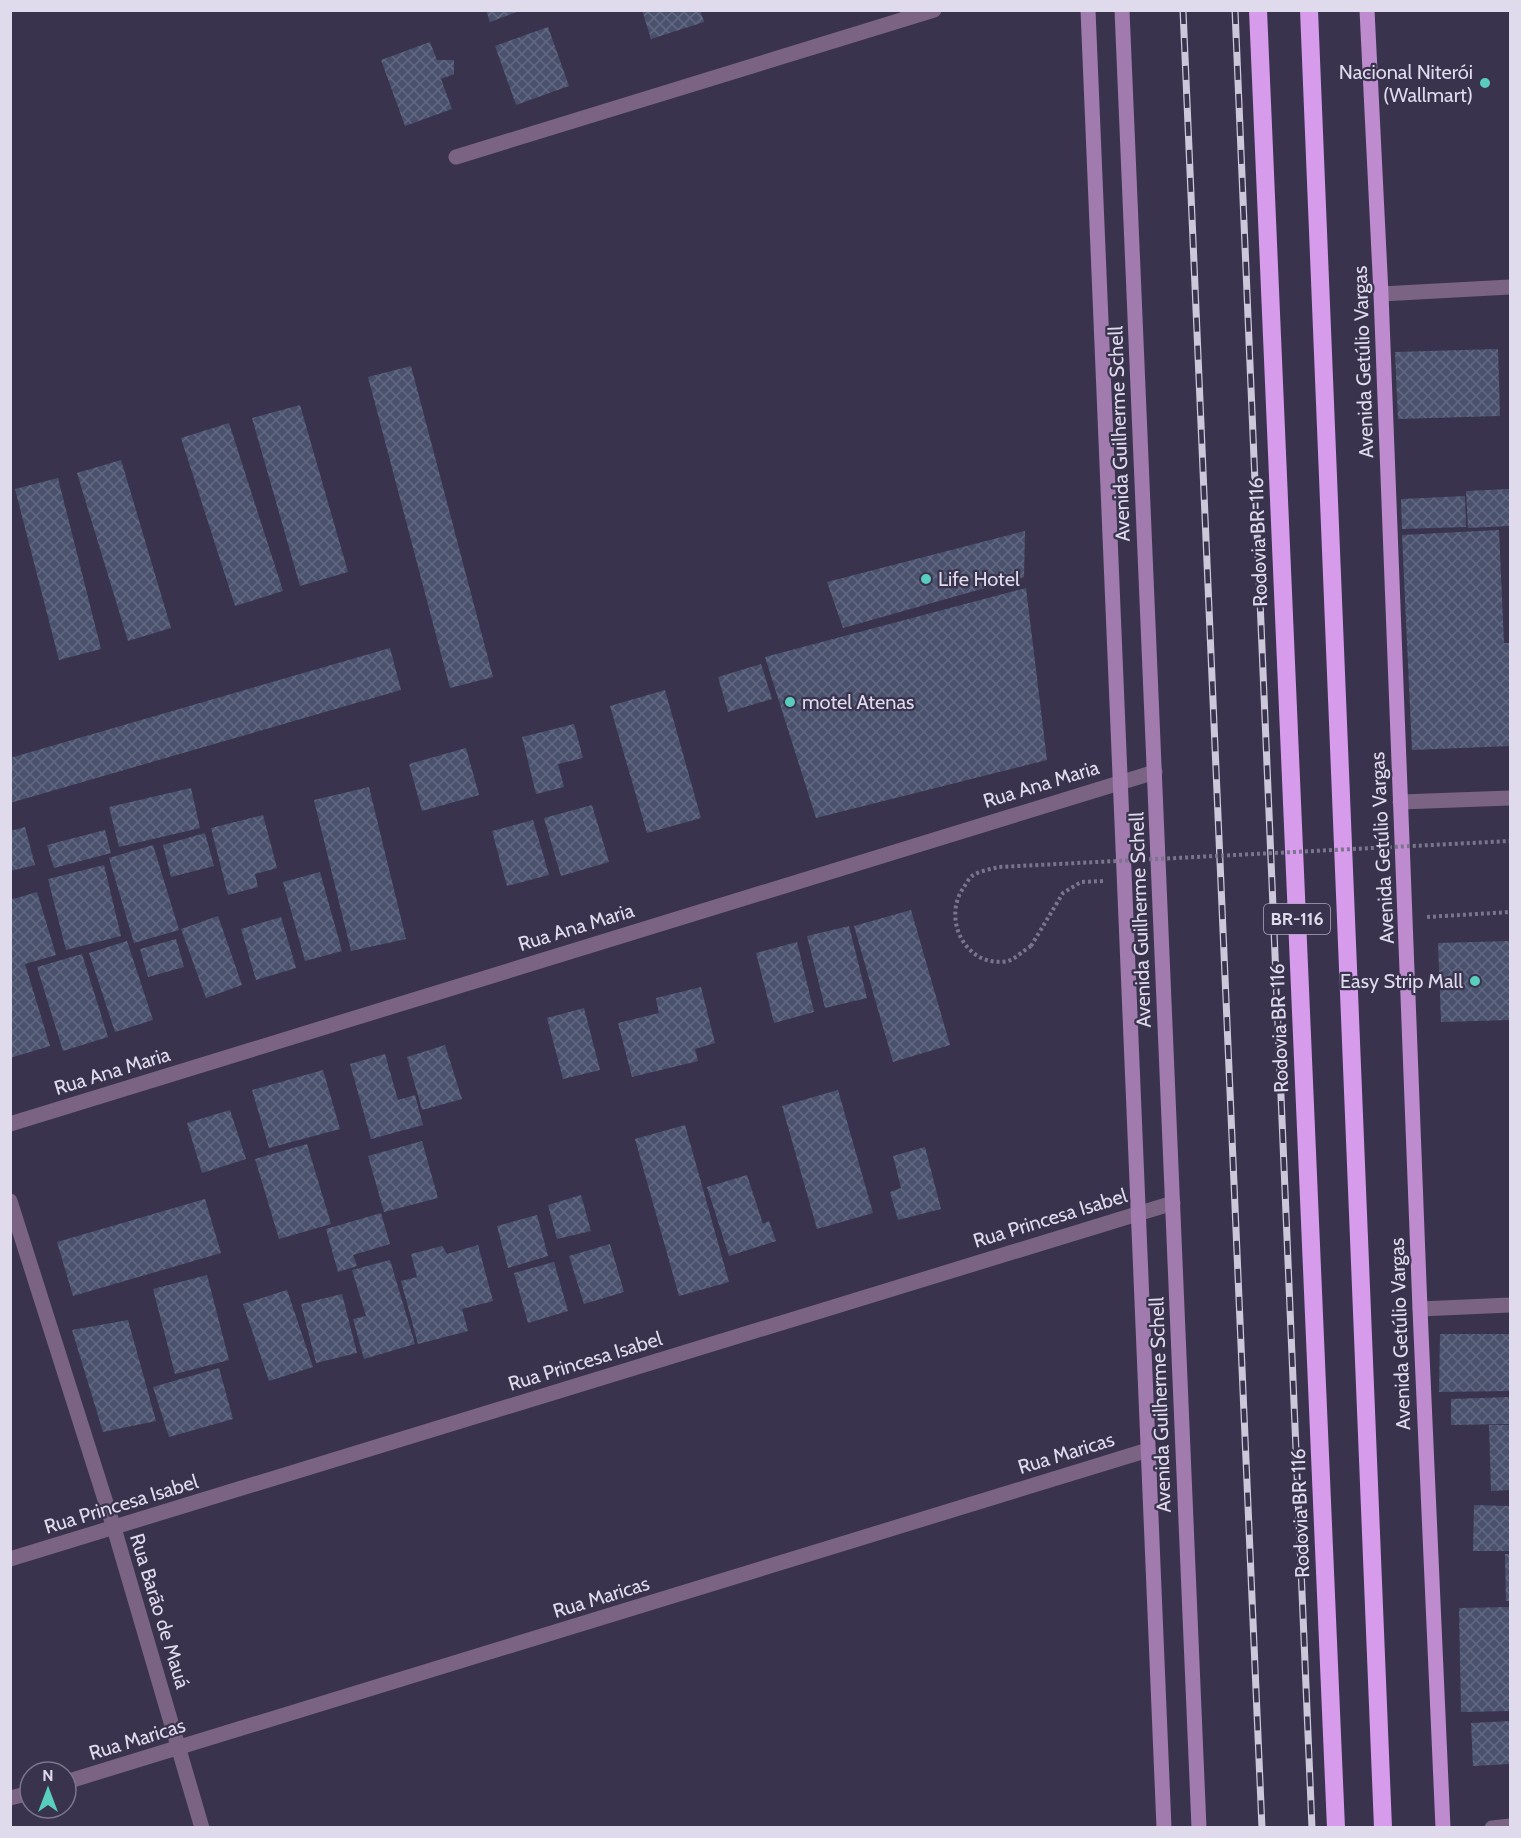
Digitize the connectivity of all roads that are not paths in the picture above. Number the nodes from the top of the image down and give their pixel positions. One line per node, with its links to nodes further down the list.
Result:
1 (933, 10): 7 (street)
2 (1088, 10): 11 (main road, Avenida Guilherme Schell)
3 (1122, 10): 10 (main road, Avenida Guilherme Schell)
4 (1258, 10): 28 (highway, Rodovia BR-116 / BR-116)
5 (1309, 10): 29 (highway, BR-116)
6 (1367, 10): 9 (main road, Avenida Getúlio Vargas)
7 (456, 157)
8 (1510, 286): 9 (street)
9 (1381, 294): 13 (main road, Avenida Getúlio Vargas)
10 (1155, 772): 11 (street, Rua Ana Maria); 16 (main road, Avenida Guilherme Schell)
11 (1120, 782): 14 (street, Rua Ana Maria); 17 (main road, Avenida Guilherme Schell)
12 (1510, 798): 13 (street)
13 (1400, 802): 19 (main road, Avenida Getúlio Vargas)
14 (10, 1124)
15 (10, 1201): 21 (street, Rua Barão de Mauá)
16 (1173, 1203): 17 (street, Rua Princesa Isabel); 27 (main road, Avenida Guilherme Schell)
17 (1138, 1213): 20 (main road, Avenida Guilherme Schell); 21 (street, Rua Princesa Isabel)
18 (1510, 1305): 19 (street)
19 (1420, 1309): 30 (main road, Avenida Getúlio Vargas)
20 (1148, 1450): 23 (street, Rua Maricas); 26 (main road, Avenida Guilherme Schell)
21 (114, 1528): 22 (street, Rua Princesa Isabel); 23 (street, Rua Barão de Mauá)
22 (10, 1559)
23 (180, 1749): 24 (street, Rua Maricas); 25 (street, Rua Barão de Mauá)
24 (78, 1779)
25 (202, 1827)
26 (1164, 1827)
27 (1199, 1827)
28 (1336, 1827)
29 (1383, 1827)
30 (1443, 1827)
31 (1492, 1827): 32 (street)
32 (1510, 1827)

